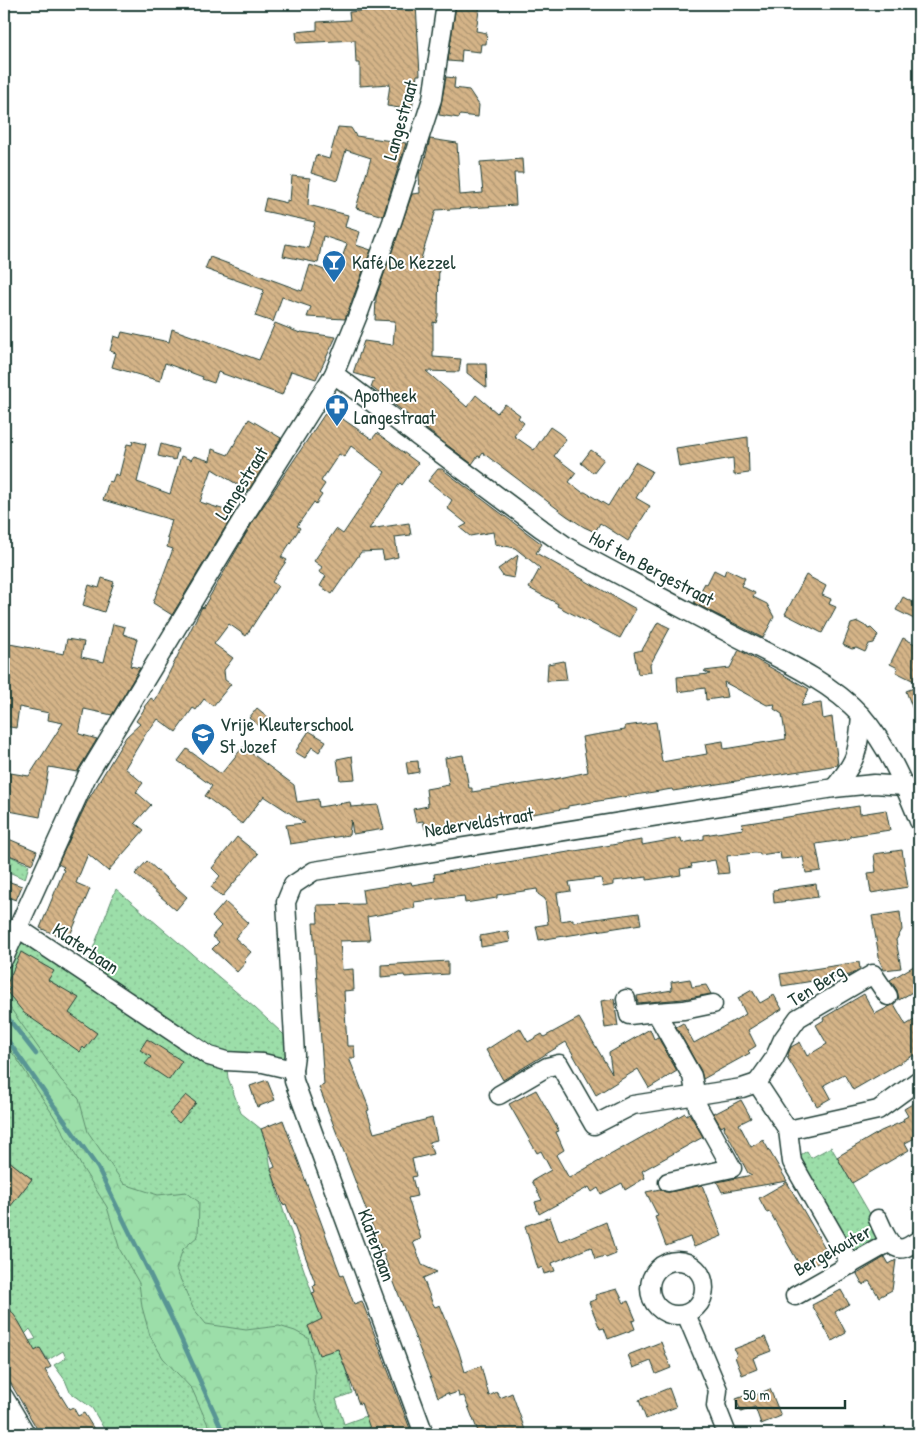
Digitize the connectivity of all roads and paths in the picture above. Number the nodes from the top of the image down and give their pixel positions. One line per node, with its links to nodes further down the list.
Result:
1 (446, 4): 2 (street, Langestraat)
2 (334, 374): 3 (street, Hof ten Bergestraat); 7 (street, Langestraat)
3 (861, 715): 4 (street, Hof ten Bergestraat); 5 (street)
4 (905, 786): 5 (street, Nederveldstraat); 6 (street, Hof ten Bergestraat)
5 (834, 788): 13 (street, Nederveldstraat)
6 (919, 821)
7 (18, 928): 8 (street, Langestraat); 14 (street, Klaterbaan)
8 (4, 958)
9 (888, 996): 16 (street, Ten Berg)
10 (626, 999): 12 (street)
11 (713, 1004): 12 (street)
12 (656, 1012): 18 (street)
13 (294, 1044): 14 (street, Klaterbaan)
14 (293, 1070): 29 (street, Klaterbaan)
15 (919, 1080): 19 (street)
16 (758, 1083): 18 (street); 19 (street)
17 (499, 1095): 18 (street)
18 (695, 1096): 20 (street)
19 (788, 1130): 24 (street)
20 (668, 1182)
21 (878, 1219): 23 (street)
22 (919, 1240): 23 (street)
23 (890, 1242): 24 (street, Bergekouter)
24 (851, 1265): 25 (street, Bergekouter)
25 (795, 1296)
26 (686, 1314): 30 (street)
27 (4, 1397): 28 (street)
28 (26, 1434)
29 (424, 1434)
30 (727, 1434)

